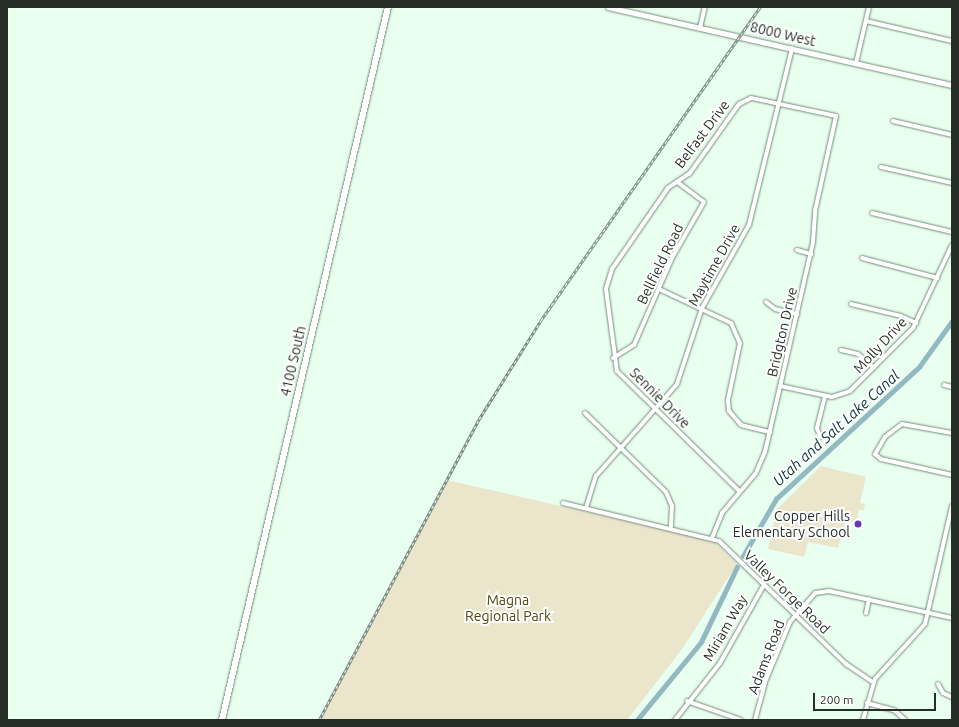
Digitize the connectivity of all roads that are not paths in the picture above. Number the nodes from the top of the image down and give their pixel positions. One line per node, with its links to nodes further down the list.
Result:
1 (388, 7): 63 (main road, 4100 South)
2 (608, 7): 6 (street, 8000 West)
3 (705, 7): 6 (street)
4 (869, 7): 5 (street)
5 (866, 21): 7 (street); 9 (street)
6 (700, 28): 8 (street, 8000 West)
7 (952, 41)
8 (792, 48): 9 (street, 8000 West); 11 (street, Maytime Drive)
9 (856, 63): 10 (street, 8000 West)
10 (952, 86)
11 (779, 103): 12 (street, Belfast Drive); 16 (street, Belfast Drive); 29 (street, Maytime Drive)
12 (836, 116): 22 (street, Bridgton Drive)
13 (893, 121): 14 (street)
14 (952, 135)
15 (881, 167): 17 (street)
16 (677, 182): 24 (street, Belfast Drive); 26 (street, Bellfield Road)
17 (952, 183)
18 (872, 213): 19 (street)
19 (952, 232)
20 (952, 245): 25 (street, Molly Drive)
21 (797, 250): 22 (street)
22 (811, 254): 30 (street, Bridgton Drive)
23 (862, 258): 25 (street)
24 (608, 276): 33 (street, Sennie Drive)
25 (937, 278): 31 (street, Molly Drive)
26 (659, 289): 29 (street); 33 (street, Bellfield Road)
27 (766, 302): 30 (street)
28 (851, 304): 31 (street)
29 (702, 308): 39 (street, Maytime Drive); 41 (street)
30 (797, 314): 36 (street, Bridgton Drive)
31 (916, 323): 34 (street, Molly Drive)
32 (841, 350): 34 (street)
33 (613, 358): 39 (street, Sennie Drive)
34 (874, 368): 38 (street, Molly Drive)
35 (944, 385): 37 (street)
36 (780, 386): 38 (street, Molly Drive); 41 (street, Bridgton Drive)
37 (952, 387)
38 (825, 396): 43 (street)
39 (656, 411): 44 (street, Maytime Drive); 46 (street, Sennie Drive)
40 (585, 413): 44 (street)
41 (770, 432): 46 (street, Bridgton Drive)
42 (952, 433): 45 (street)
43 (820, 437)
44 (621, 448): 49 (street, Maytime Drive); 50 (street)
45 (952, 475)
46 (740, 491): 51 (street, Bridgton Drive)
47 (563, 503): 49 (street, Valley Forge Road)
48 (952, 506): 55 (street)
49 (586, 508): 50 (street, Valley Forge Road)
50 (671, 528): 51 (street, Valley Forge Road)
51 (712, 538): 52 (street, Valley Forge Road)
52 (764, 585): 56 (street, Valley Forge Road); 61 (street, Miriam Way)
53 (869, 599): 54 (street); 55 (street, Adams Road); 56 (street, Adams Road)
54 (866, 613)
55 (928, 613): 57 (street, Adams Road); 58 (street)
56 (795, 614): 58 (street, Valley Forge Road); 66 (street, Adams Road)
57 (952, 618)
58 (873, 682): 62 (street)
59 (938, 684): 60 (street)
60 (952, 697)
61 (687, 701): 64 (street, Miriam Way); 65 (street)
62 (867, 703): 67 (street); 68 (street)
63 (222, 720)
64 (675, 720)
65 (741, 720)
66 (755, 720)
67 (863, 720)
68 (905, 720)

